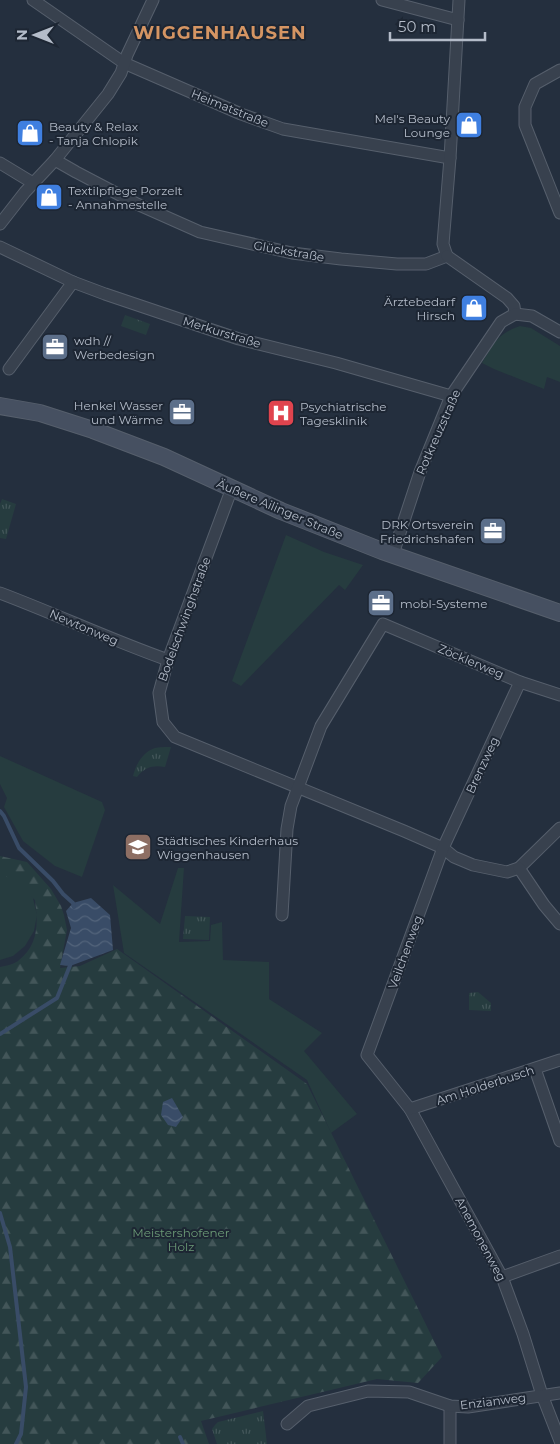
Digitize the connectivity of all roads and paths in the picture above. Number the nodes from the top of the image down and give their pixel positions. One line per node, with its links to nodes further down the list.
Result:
1 (34, 0): 6 (street, Heimatstraße)
2 (153, 0): 6 (street)
3 (382, 0): 5 (street)
4 (459, 0): 5 (street)
5 (458, 20): 8 (street)
6 (124, 63): 8 (street, Heimatstraße); 9 (street)
7 (560, 70): 12 (street)
8 (450, 158): 15 (street)
9 (56, 160): 11 (street); 15 (street, Glückstraße)
10 (0, 163): 11 (street)
11 (33, 183): 13 (street)
12 (560, 213)
13 (0, 224)
14 (0, 247): 16 (street, Merkurstraße)
15 (447, 256): 17 (street)
16 (73, 282): 19 (street); 20 (street, Merkurstraße)
17 (516, 314): 18 (street); 20 (street, Rotkreuzstraße)
18 (559, 329)
19 (9, 370)
20 (451, 396): 23 (street, Rotkreuzstraße)
21 (0, 406): 22 (main road, Äußere Ailinger Straße)
22 (232, 488): 23 (main road, Äußere Ailinger Straße); 26 (street, Bodelschwinghstraße)
23 (393, 554): 25 (main road, Äußere Ailinger Straße)
24 (0, 592): 26 (street, Newtonweg)
25 (560, 613)
26 (168, 660): 29 (street, Bodelschwinghstraße)
27 (520, 682): 28 (street, Zöcklerweg); 29 (street, Zöcklerweg); 31 (street, Brenzweg)
28 (560, 695)
29 (298, 788): 31 (street, Bodelschwinghstraße); 33 (street)
30 (560, 828): 32 (street)
31 (443, 848): 32 (street, Bodelschwinghstraße); 35 (street, Veilchenweg)
32 (519, 868): 34 (street)
33 (282, 915)
34 (560, 924)
35 (367, 1055): 38 (street, Anemonenweg)
36 (560, 1060): 37 (street, Am Holderbusch)
37 (535, 1069): 38 (street, Am Holderbusch); 39 (street)
38 (410, 1109): 41 (street, Anemonenweg)
39 (560, 1141)
40 (560, 1256): 41 (street)
41 (502, 1277): 43 (street, Anemonenweg)
42 (560, 1393): 43 (street, Enzianweg)
43 (542, 1395): 44 (street, Enzianweg); 46 (street, Anemonenweg)
44 (450, 1406): 45 (street, Enzianweg); 47 (street)
45 (287, 1424)
46 (560, 1441)
47 (450, 1444)

